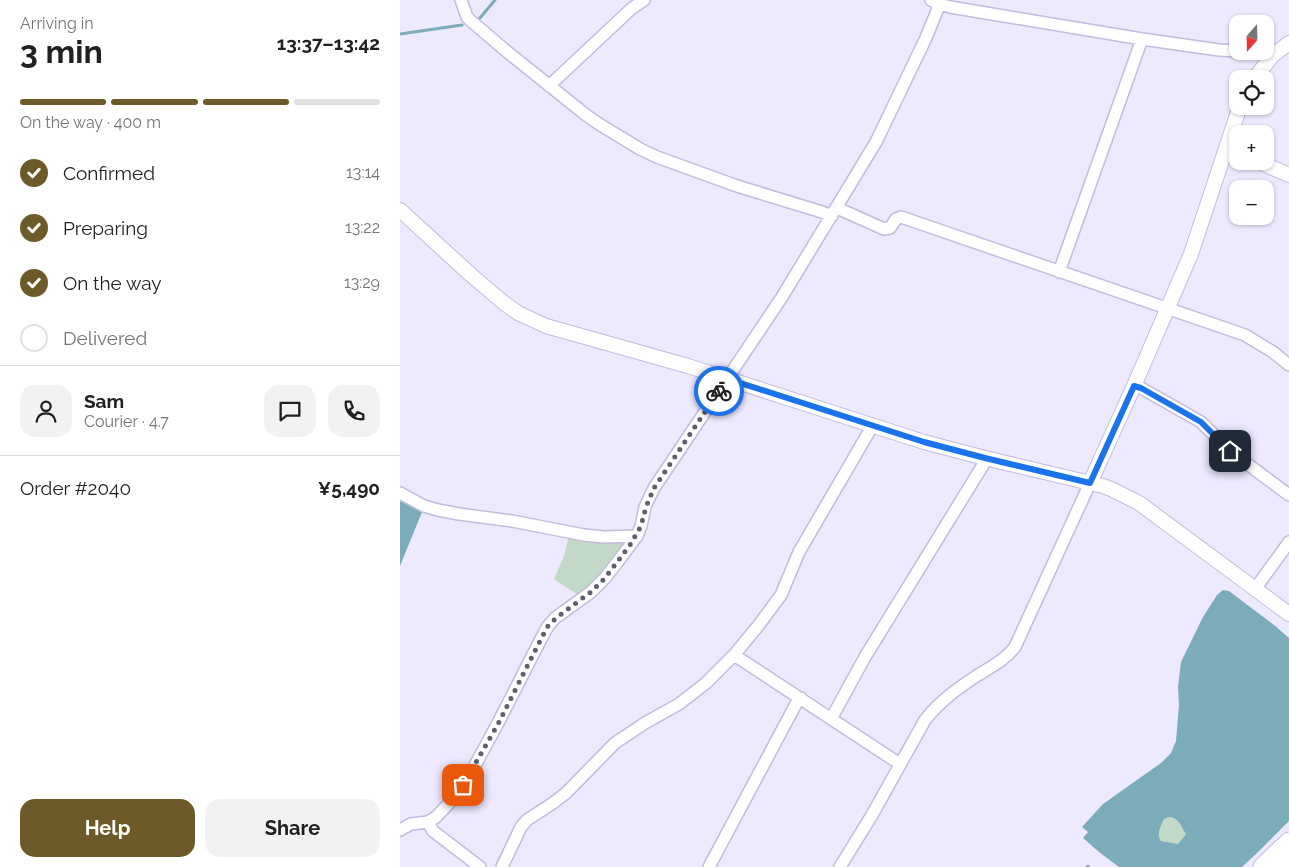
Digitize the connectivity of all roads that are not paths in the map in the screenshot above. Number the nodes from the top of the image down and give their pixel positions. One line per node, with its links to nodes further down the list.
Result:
1 (461, 0): 8 (street)
2 (644, 0): 8 (street)
3 (935, 2): 4 (street); 13 (street)
4 (1142, 39): 5 (street); 14 (street)
5 (1229, 50)
6 (1283, 50): 7 (street)
7 (1263, 70)
8 (549, 86): 13 (street)
9 (1229, 159): 15 (street)
10 (1274, 168): 11 (street)
11 (1289, 175)
12 (400, 210): 17 (street)
13 (834, 212): 14 (street); 17 (street)
14 (1059, 272): 15 (street)
15 (1168, 308): 16 (street); 18 (street)
16 (1289, 365)
17 (728, 379): 19 (street); 24 (street)
18 (1134, 386): 21 (street); 23 (street)
19 (874, 425): 20 (street); 28 (street)
20 (985, 458): 21 (street); 30 (street)
21 (1090, 483): 26 (street); 31 (street)
22 (400, 493): 24 (street)
23 (1289, 495)
24 (637, 536): 32 (street)
25 (1289, 542): 26 (street)
26 (1255, 589): 27 (street)
27 (1289, 614)
28 (734, 655): 29 (street); 37 (street)
29 (801, 698): 30 (street); 38 (street)
30 (831, 719): 31 (street)
31 (900, 764): 39 (street)
32 (428, 822): 33 (street); 36 (street)
33 (400, 830)
34 (1289, 842): 40 (highway)
35 (1289, 862): 41 (highway)
36 (480, 867)
37 (502, 867)
38 (709, 867)
39 (840, 867)
40 (1263, 867)
41 (1283, 867)

